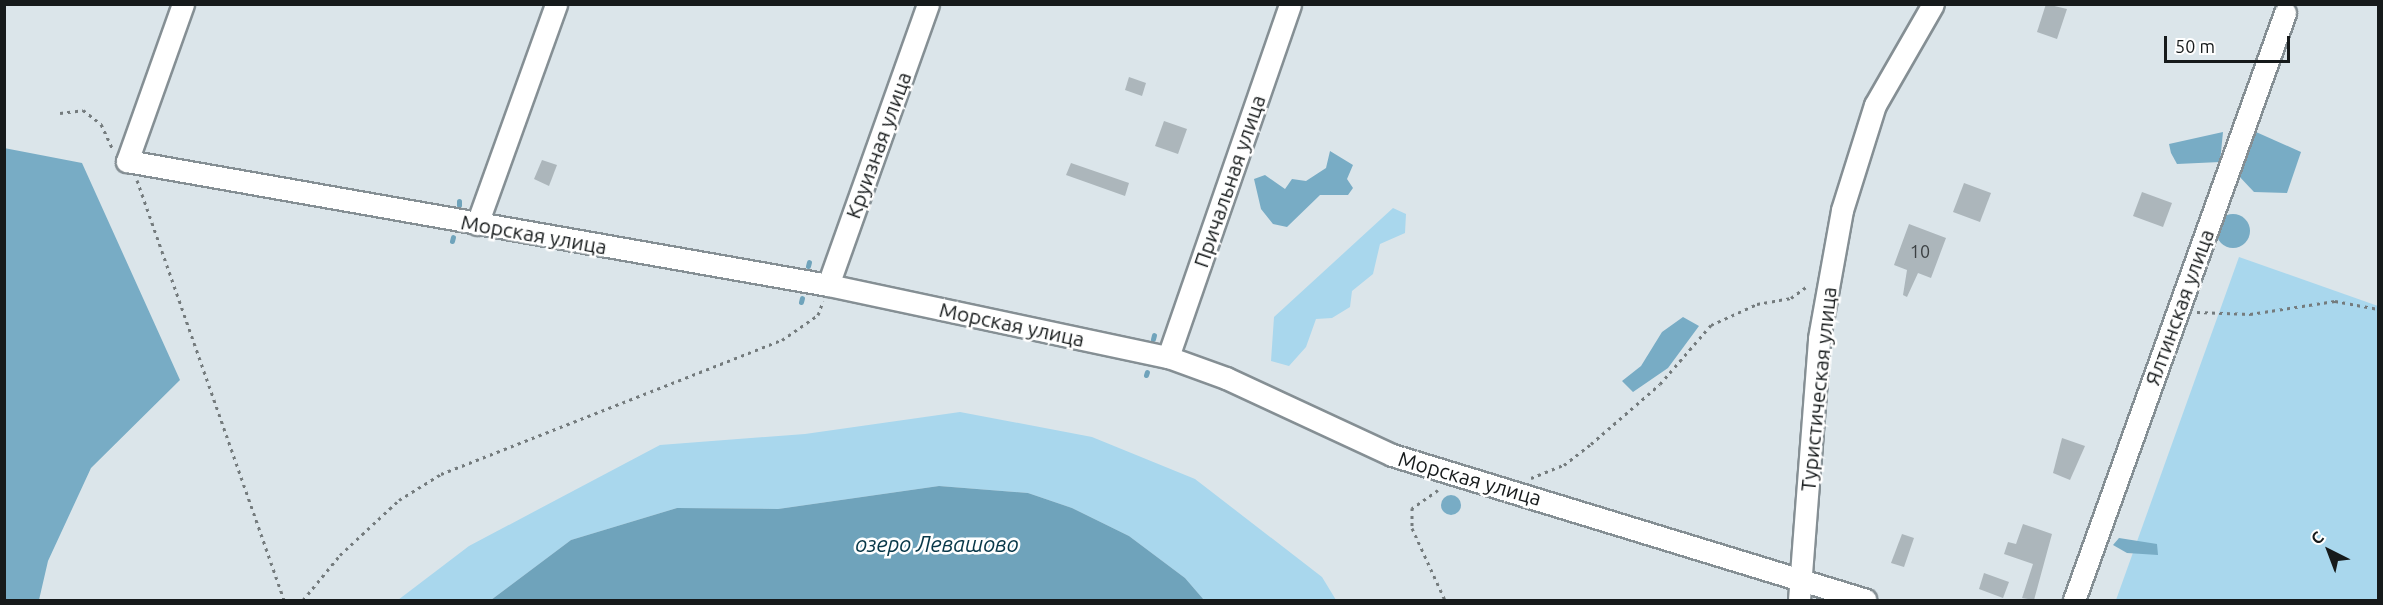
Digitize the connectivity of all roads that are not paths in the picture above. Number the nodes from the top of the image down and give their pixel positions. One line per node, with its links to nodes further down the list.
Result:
1 (183, 4): 7 (street, Морская улица)
2 (556, 4): 7 (street)
3 (928, 4): 8 (street, Круизная улица)
4 (1290, 4): 9 (street, Причальная улица)
5 (1933, 4): 10 (street, Туристическая улица)
6 (2285, 14): 13 (street, Ялтинская улица)
7 (477, 224): 8 (street, Морская улица)
8 (828, 285): 9 (street, Морская улица)
9 (1168, 357): 10 (street, Морская улица)
10 (1801, 578): 11 (street, Туристическая улица); 12 (street, Морская улица)
11 (1799, 600)
12 (1865, 600)
13 (2073, 600)

